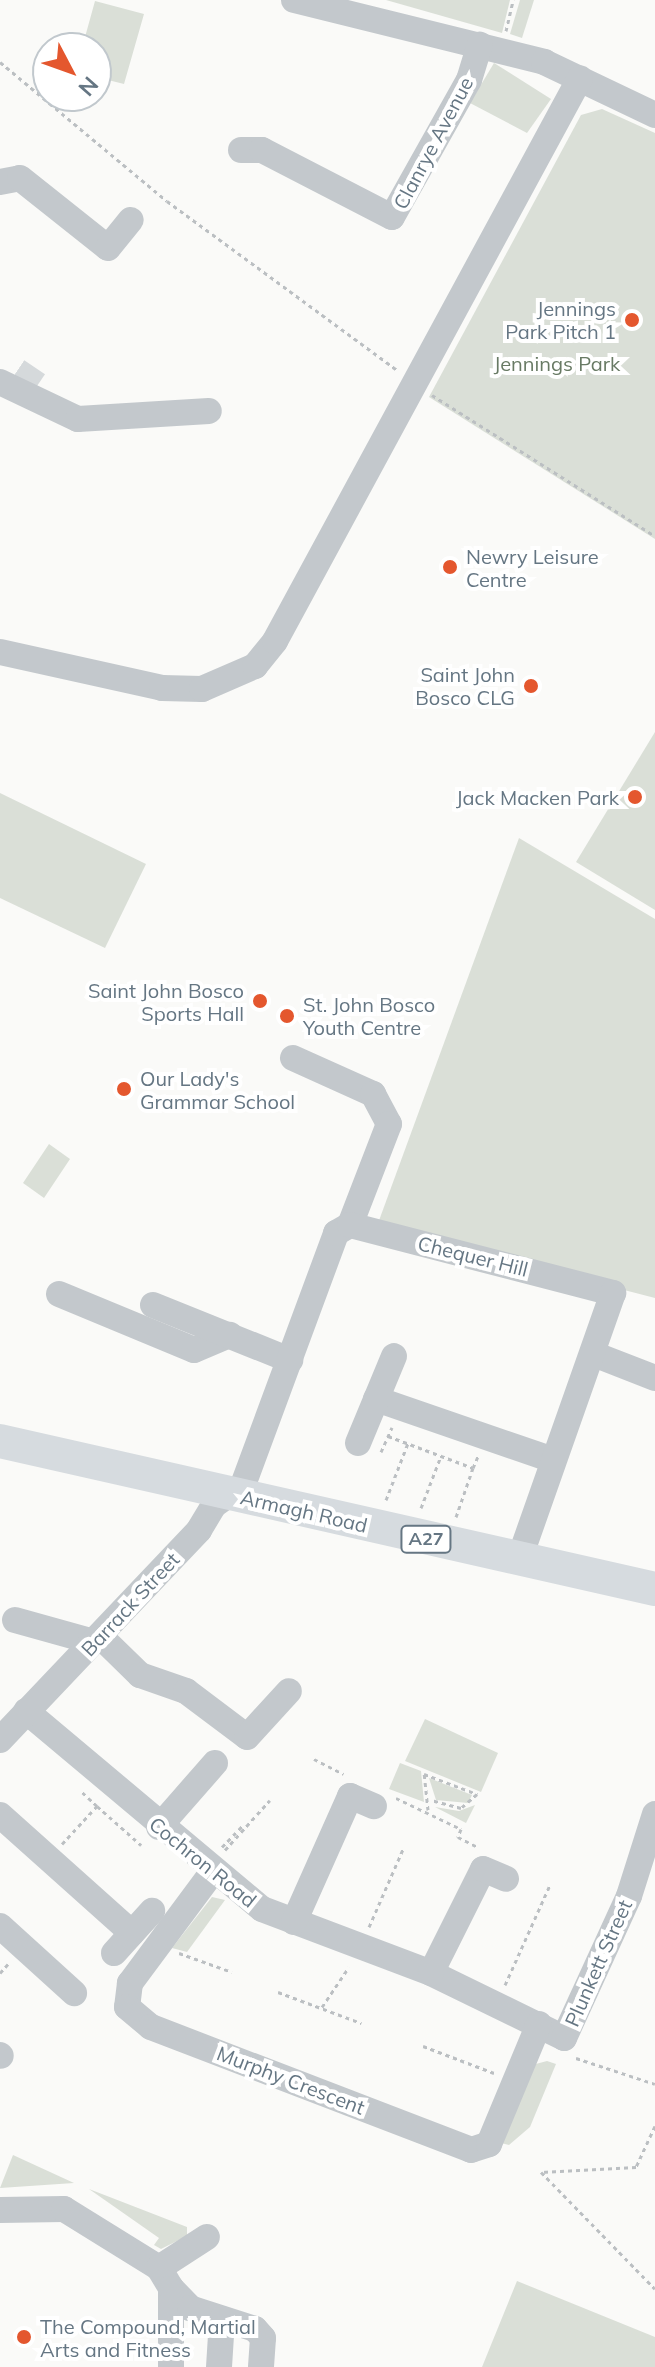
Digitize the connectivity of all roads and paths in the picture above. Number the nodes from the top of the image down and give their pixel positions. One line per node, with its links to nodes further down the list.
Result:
1 (294, 0): 4 (street)
2 (513, 0): 3 (path)
3 (508, 24)
4 (480, 45): 6 (street); 8 (street, Clanrye Avenue)
5 (0, 62): 12 (path)
6 (580, 78): 7 (street); 17 (street)
7 (655, 115)
8 (241, 150)
9 (0, 182): 10 (street)
10 (131, 220)
11 (14, 375): 15 (street); 15 (street)
12 (407, 377)
13 (423, 388): 16 (path)
14 (209, 411): 15 (street)
15 (62, 412)
16 (655, 536)
17 (0, 652)
18 (293, 1058): 19 (street)
19 (350, 1225): 23 (street, Chequer Hill); 25 (street)
20 (59, 1294): 22 (street)
21 (153, 1305): 22 (street)
22 (230, 1335): 25 (street)
23 (596, 1355): 26 (street); 34 (street, Chequer Hill)
24 (394, 1356): 27 (street)
25 (290, 1360): 36 (street)
26 (655, 1378)
27 (388, 1404): 28 (street); 29 (path); 32 (street)
28 (487, 1434): 34 (street); 35 (path)
29 (388, 1436): 31 (path); 32 (path)
30 (0, 1441): 36 (main road, Armagh Road / A27)
31 (408, 1443): 33 (path); 37 (path)
32 (369, 1448)
33 (441, 1456): 35 (path); 38 (path)
34 (553, 1460): 40 (street, Chequer Hill)
35 (473, 1468): 39 (path)
36 (229, 1494): 40 (main road, Armagh Road / A27); 43 (street, Barrack Street)
37 (386, 1500)
38 (420, 1511)
39 (455, 1519)
40 (519, 1560): 41 (main road, Armagh Road / A27)
41 (655, 1589)
42 (15, 1620): 43 (street)
43 (97, 1639): 44 (street); 45 (street, Barrack Street)
44 (289, 1691)
45 (26, 1711): 46 (street, Barrack Street); 59 (street, Cochron Road)
46 (0, 1740)
47 (314, 1759): 49 (path)
48 (215, 1763): 59 (street)
49 (350, 1778)
50 (81, 1791): 54 (path)
51 (270, 1800): 63 (path)
52 (431, 1800): 52 (path); 55 (path)
53 (383, 1801): 55 (path); 67 (street)
54 (97, 1806): 59 (path); 62 (path)
55 (428, 1810): 61 (path)
56 (0, 1815): 62 (street)
57 (653, 1825): 81 (street, Plunkett Street)
58 (242, 1826): 63 (path)
59 (150, 1836): 63 (street, Cochron Road)
60 (403, 1849): 70 (path)
61 (481, 1850)
62 (49, 1858): 69 (street)
63 (212, 1865): 67 (street, Cochron Road); 71 (street, Murphy Crescent)
64 (506, 1879): 74 (street)
65 (550, 1885): 76 (path)
66 (152, 1911): 69 (street)
67 (294, 1922): 70 (street, Cochron Road)
68 (0, 1926): 77 (street)
69 (132, 1933): 72 (street)
70 (364, 1941): 74 (street, Cochron Road); 78 (path)
71 (157, 1945): 73 (path); 80 (street, Murphy Crescent)
72 (114, 1953)
73 (232, 1972)
74 (431, 1973): 80 (street, Cochron Road)
75 (278, 1992): 78 (path)
76 (502, 1992)
77 (74, 1993)
78 (321, 2008): 79 (path)
79 (361, 2023)
80 (539, 2024): 81 (street, Plunkett Street)
81 (564, 2038): 83 (path)
82 (423, 2046): 84 (path)
83 (655, 2084)
84 (491, 2087)
85 (655, 2126): 89 (path)
86 (0, 2210): 88 (street)
87 (207, 2237): 88 (street)
88 (165, 2278): 90 (street); 91 (street)
89 (655, 2289)
90 (222, 2319): 92 (street); 93 (street)
91 (171, 2367)
92 (219, 2367)
93 (261, 2367)

